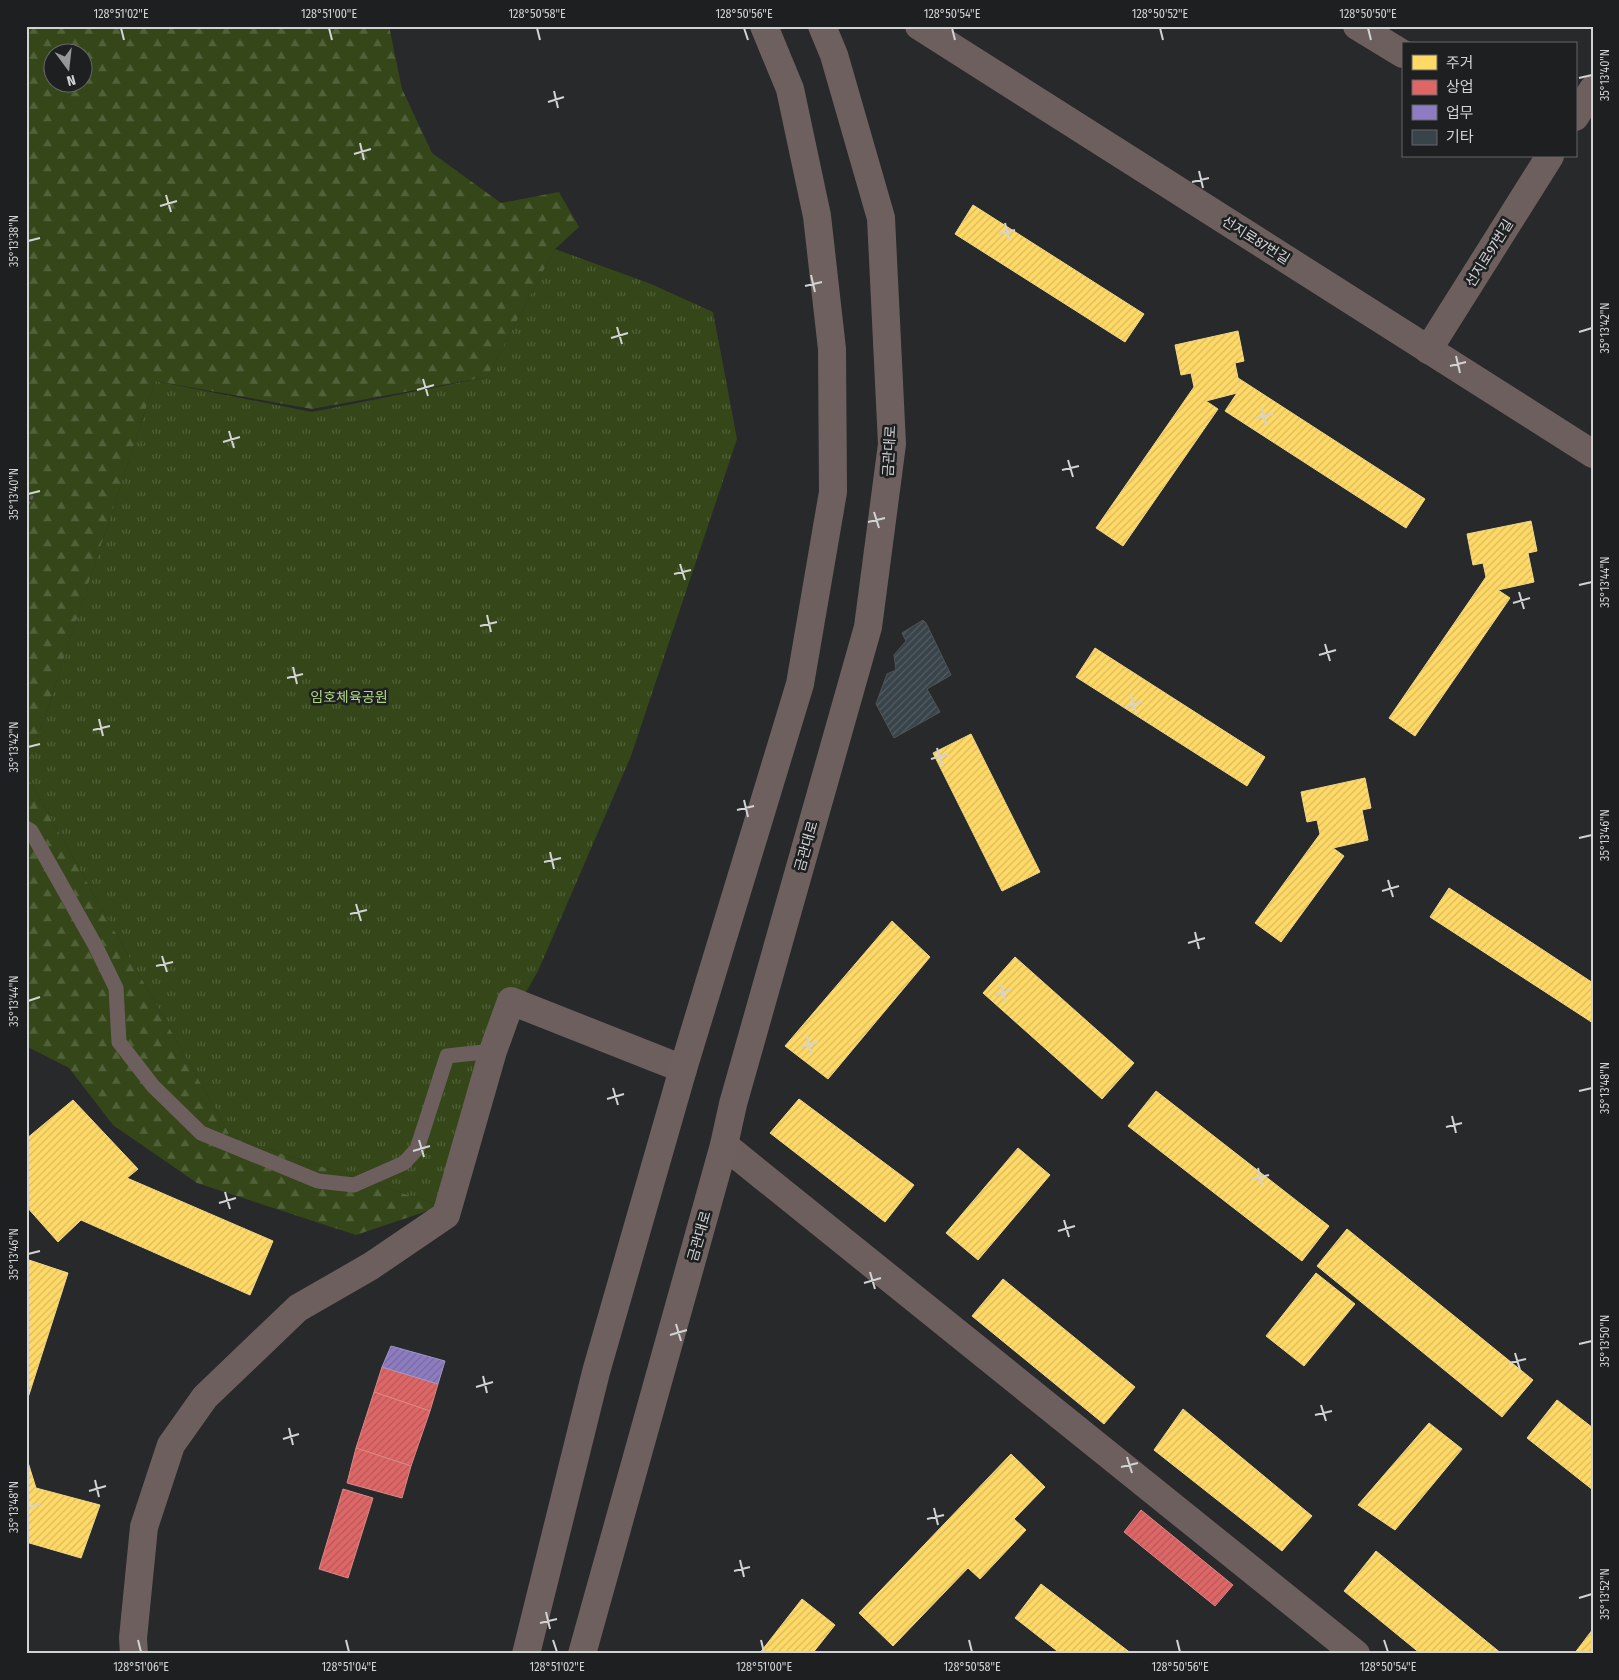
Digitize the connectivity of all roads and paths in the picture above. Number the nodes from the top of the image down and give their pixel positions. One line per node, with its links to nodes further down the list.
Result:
1 (764, 26): 15 (main road)
2 (822, 26): 16 (main road, 금관대로)
3 (918, 26): 9 (street, 선지로87번길)
4 (1357, 26): 5 (street)
5 (1402, 53)
6 (1593, 89): 7 (street)
7 (1576, 115)
8 (1549, 158): 9 (street, 선지로97번길)
9 (1428, 350): 10 (street, 선지로87번길)
10 (1593, 454)
11 (26, 492): 12 (path)
12 (26, 507)
13 (26, 828): 14 (lane)
14 (493, 1051): 15 (street); 17 (street)
15 (683, 1069): 18 (main road)
16 (724, 1145): 19 (main road, 금관대로); 20 (street)
17 (134, 1654)
18 (526, 1654)
19 (582, 1654)
20 (1356, 1654)

